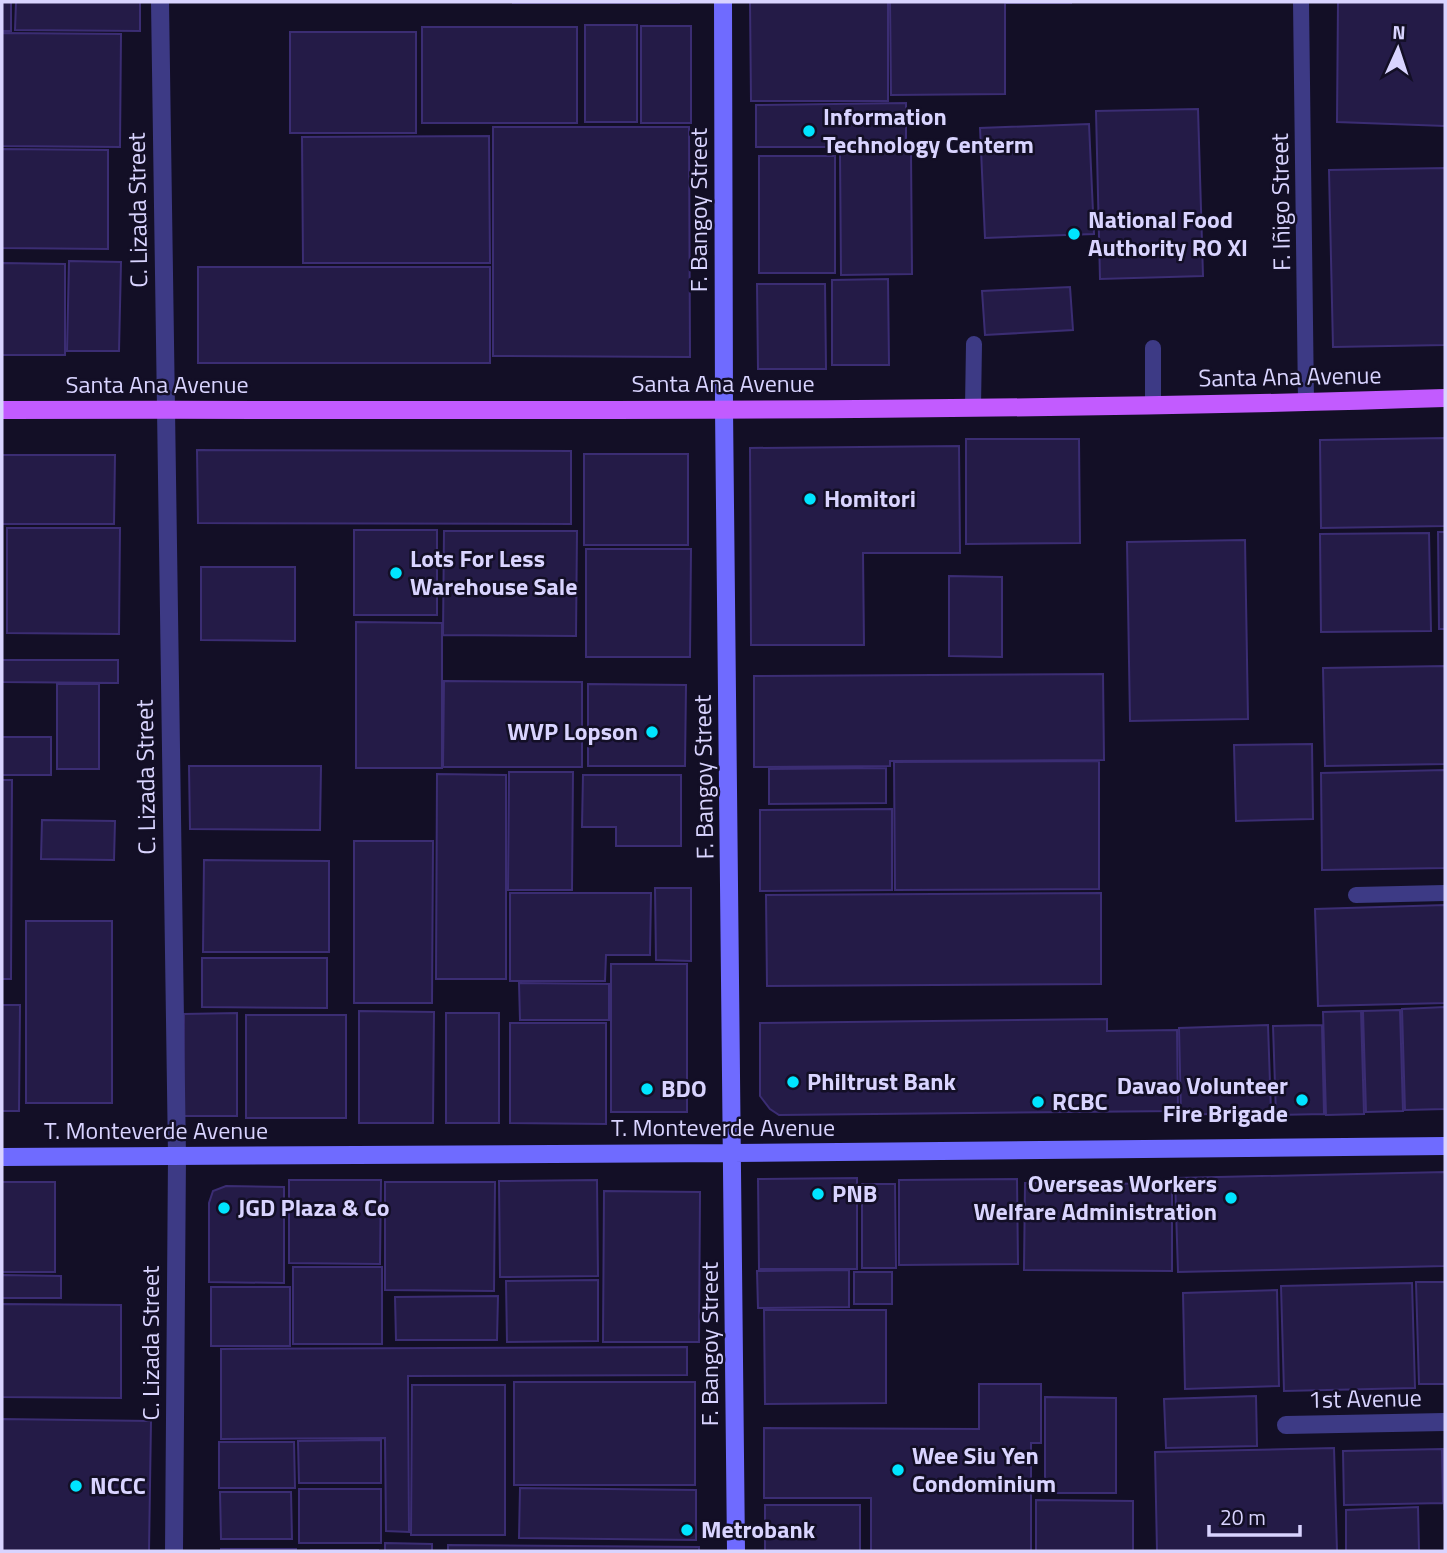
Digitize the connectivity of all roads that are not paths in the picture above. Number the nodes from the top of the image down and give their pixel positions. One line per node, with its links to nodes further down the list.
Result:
1 (160, 2): 12 (street, C. Lizada Street)
2 (723, 2): 10 (street, F. Bangoy Street)
3 (1301, 2): 7 (lane, F. Iñigo Street)
4 (974, 344): 9 (lane)
5 (1153, 348): 8 (lane)
6 (1445, 398): 7 (main road, Santa Ana Avenue)
7 (1306, 402): 8 (main road, Santa Ana Avenue)
8 (1153, 404): 9 (main road, Santa Ana Avenue)
9 (973, 406): 10 (main road, Santa Ana Avenue)
10 (724, 409): 12 (main road, Santa Ana Avenue); 16 (street, F. Bangoy Street)
11 (2, 410): 12 (main road, Santa Ana Avenue)
12 (166, 410): 17 (street, C. Lizada Street)
13 (1445, 893): 14 (lane)
14 (1356, 895)
15 (1445, 1146): 16 (street, T. Monteverde Avenue)
16 (733, 1153): 17 (street, T. Monteverde Avenue); 22 (street, F. Bangoy Street)
17 (177, 1156): 18 (street, T. Monteverde Avenue); 21 (street, C. Lizada Street)
18 (2, 1157)
19 (1445, 1422): 20 (street, 1st Avenue)
20 (1286, 1425)
21 (174, 1551)
22 (736, 1551)

